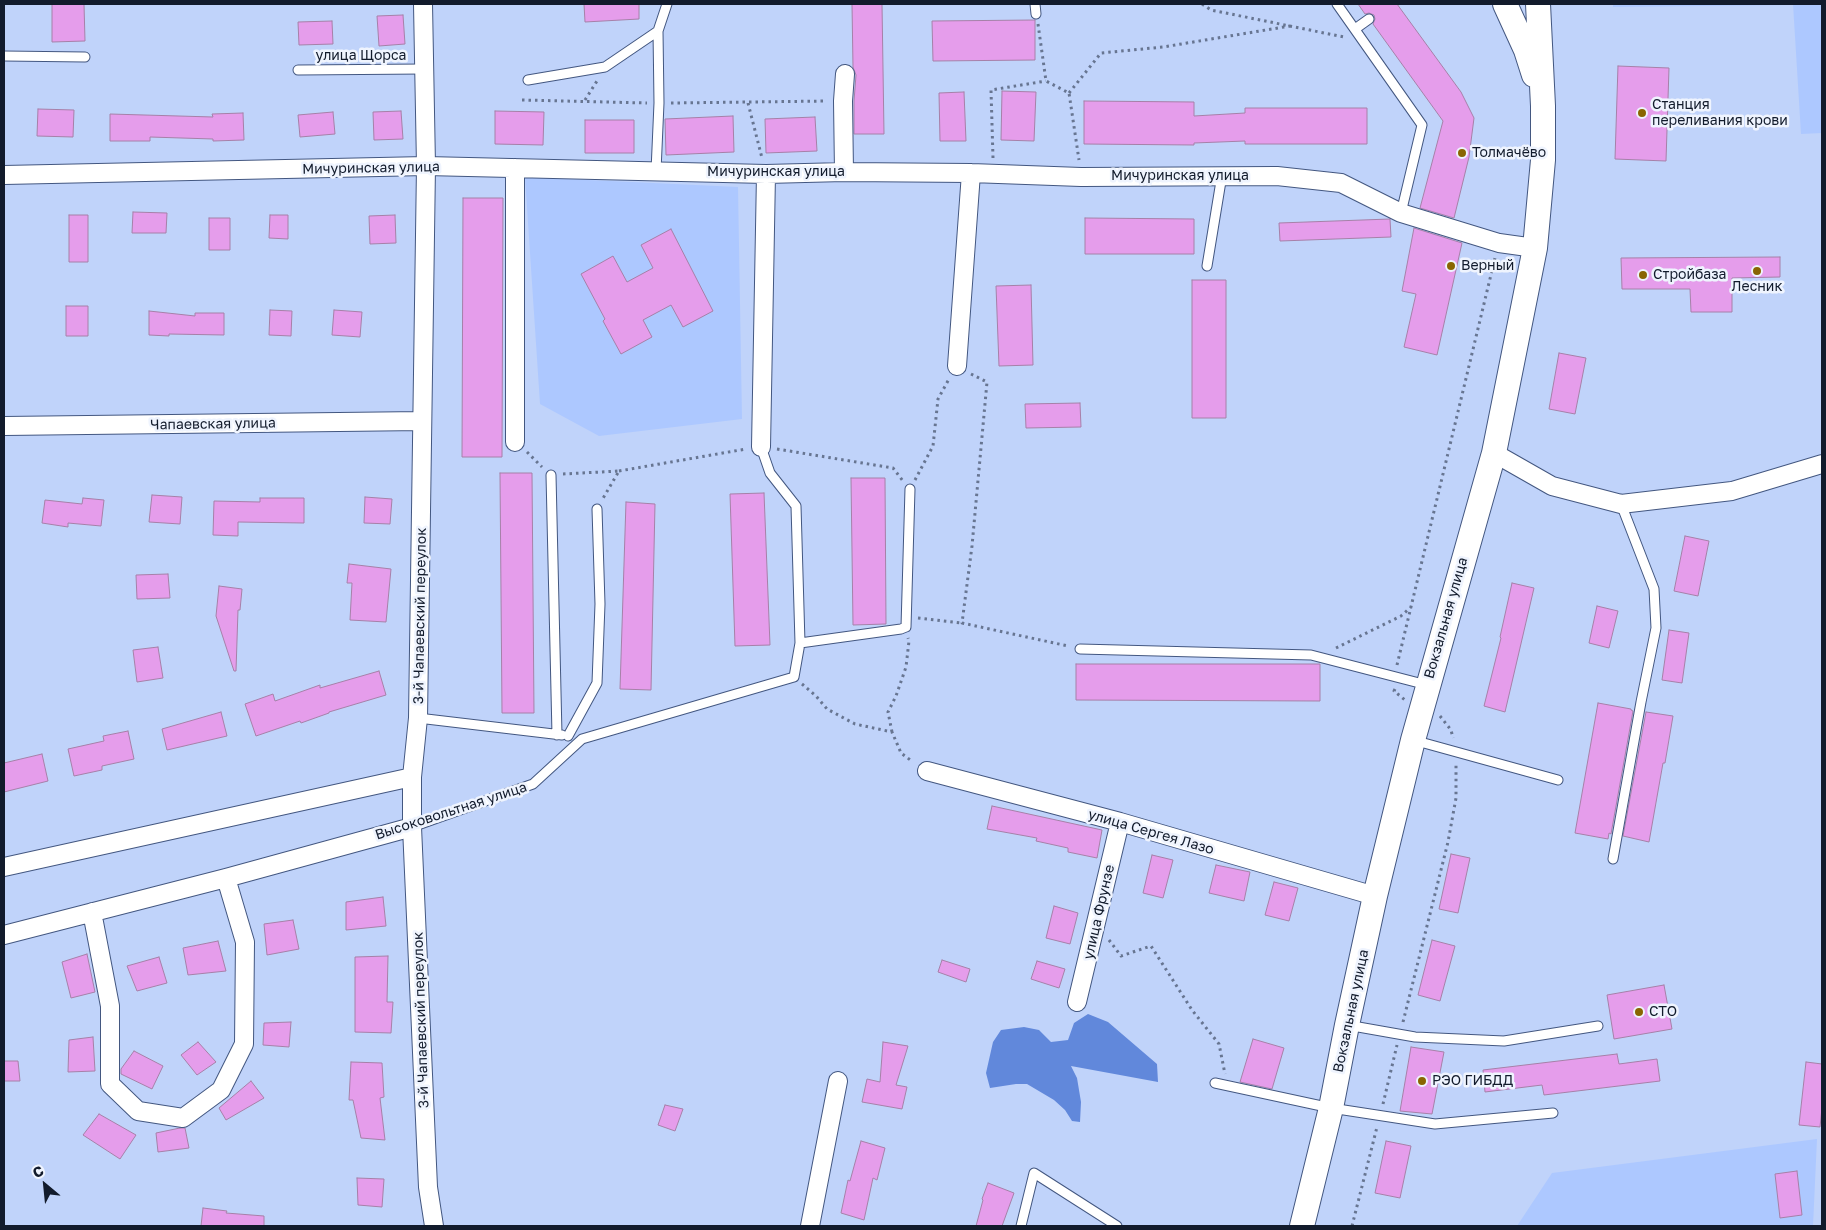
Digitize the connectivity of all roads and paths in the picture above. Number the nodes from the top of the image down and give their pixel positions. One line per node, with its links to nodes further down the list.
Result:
1 (423, 4): 16 (street, 3-й Чапаевский переулок)
2 (667, 4): 12 (lane)
3 (1035, 4): 8 (lane)
4 (1202, 4): 10 (path)
5 (1337, 4): 11 (lane)
6 (1505, 4): 27 (main road)
7 (1538, 4): 27 (main road, Вокзальная улица)
8 (1036, 14): 20 (path)
9 (1369, 19): 11 (lane)
10 (1290, 26): 11 (path); 21 (path)
11 (1355, 29): 38 (lane)
12 (658, 31): 15 (lane); 25 (lane)
13 (4, 56): 14 (lane)
14 (86, 57)
15 (606, 67): 19 (lane); 23 (path)
16 (424, 69): 17 (lane, улица Щорса); 28 (street, 3-й Чапаевский переулок)
17 (298, 70)
18 (845, 74): 24 (street)
19 (528, 80)
20 (1046, 80): 21 (path); 29 (path)
21 (1069, 93): 37 (path)
22 (522, 100): 23 (path)
23 (586, 100): 25 (path)
24 (843, 101): 26 (path); 32 (street)
25 (659, 103): 26 (path); 31 (lane)
26 (748, 103): 34 (path)
27 (1543, 106): 40 (main road, Вокзальная улица)
28 (426, 166): 30 (street, Мичуринская улица); 35 (street, Мичуринская улица); 43 (street, 3-й Чапаевский переулок)
29 (994, 167)
30 (515, 168): 31 (street, Мичуринская улица); 45 (street)
31 (656, 171): 34 (street, Мичуринская улица)
32 (844, 172): 33 (street, Мичуринская улица); 34 (street, Мичуринская улица)
33 (971, 173): 37 (street, Мичуринская улица); 42 (street)
34 (766, 174): 46 (street)
35 (4, 175)
36 (1222, 175): 37 (street, Мичуринская улица); 38 (street, Мичуринская улица); 41 (lane)
37 (1081, 177)
38 (1401, 213): 39 (street, Мичуринская улица)
39 (1499, 243): 40 (street, Мичуринская улица); 54 (path)
40 (1535, 248): 47 (main road, Вокзальная улица)
41 (1207, 266)
42 (956, 366): 51 (path); 56 (path)
43 (422, 421): 44 (street, Чапаевская улица); 66 (street, 3-й Чапаевский переулок)
44 (4, 426)
45 (515, 442): 50 (path)
46 (761, 447): 49 (path); 51 (path); 58 (lane)
47 (1494, 453): 52 (street); 63 (main road, Вокзальная улица)
48 (1822, 464): 52 (street)
49 (619, 472): 50 (path); 53 (path)
50 (551, 475): 68 (lane)
51 (910, 489): 55 (lane)
52 (1621, 504): 78 (lane)
53 (597, 509): 69 (lane)
54 (1412, 607): 60 (path); 62 (path)
55 (907, 617): 56 (path); 57 (lane)
56 (962, 623): 59 (path)
57 (901, 630): 58 (lane); 67 (path)
58 (800, 643): 61 (lane)
59 (1080, 649): 60 (lane)
60 (1316, 658): 62 (lane)
61 (794, 677): 67 (path); 70 (lane, Высоковольтная улица)
62 (1395, 678): 63 (lane); 64 (path)
63 (1427, 685): 71 (main road, Вокзальная улица)
64 (1409, 703)
65 (1439, 713): 72 (path)
66 (418, 718): 68 (lane); 74 (street, 3-й Чапаевский переулок)
67 (892, 732): 73 (path)
68 (557, 735): 69 (lane)
69 (568, 736): 70 (lane)
70 (582, 739): 77 (lane, Высоковольтная улица)
71 (1413, 740): 72 (lane); 81 (main road, Вокзальная улица)
72 (1456, 751): 75 (lane); 88 (path)
73 (927, 772): 76 (street, улица Сергея Лазо)
74 (412, 777): 77 (street, 3-й Чапаевский переулок); 79 (street)
75 (1558, 780)
76 (1120, 822): 81 (street, улица Сергея Лазо); 83 (street, улица Фрунзе)
77 (412, 827): 80 (street, Высоковольтная улица); 95 (street, 3-й Чапаевский переулок)
78 (1613, 859)
79 (4, 868)
80 (226, 878): 82 (street, Высоковольтная улица); 82 (street)
81 (1375, 896): 86 (main road, Вокзальная улица)
82 (92, 912): 84 (street, Высоковольтная улица)
83 (1097, 924): 85 (street, улица Фрунзе); 91 (path)
84 (4, 935)
85 (1077, 1002)
86 (1347, 1025): 88 (lane); 92 (main road, Вокзальная улица)
87 (1598, 1026): 88 (lane)
88 (1400, 1034): 94 (path)
89 (838, 1081): 96 (street)
90 (1215, 1083): 91 (lane)
91 (1228, 1086): 92 (lane)
92 (1331, 1108): 94 (lane); 99 (main road, Вокзальная улица)
93 (1554, 1113): 94 (lane)
94 (1380, 1114): 100 (path)
95 (434, 1226)
96 (810, 1226)
97 (1021, 1226): 98 (lane)
98 (1117, 1226)
99 (1302, 1226)
100 (1352, 1226)

